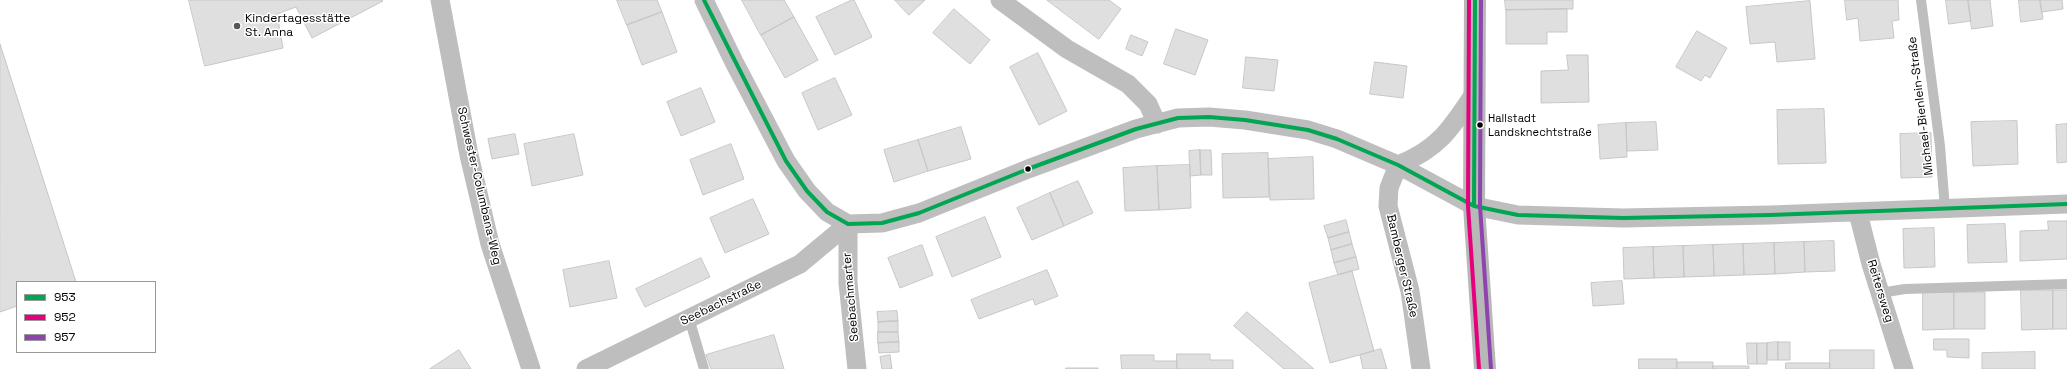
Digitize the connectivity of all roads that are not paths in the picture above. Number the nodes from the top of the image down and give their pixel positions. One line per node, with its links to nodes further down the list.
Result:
1 (440, 0): 17 (street, Schwester-Columbana-Weg)
2 (704, 0): 13 (street)
3 (1000, 0): 7 (street)
4 (1476, 0): 6 (main road)
5 (1921, 0): 11 (lane, Michael-Bienlein-Straße)
6 (1474, 94): 8 (street); 10 (main road)
7 (1157, 124): 8 (street); 13 (street)
8 (1398, 165): 10 (street); 21 (street, Bamberger Straße)
9 (2067, 204): 11 (street)
10 (1474, 206): 12 (street); 22 (main road)
11 (1945, 209): 12 (street)
12 (1858, 213): 15 (street, Reitersweg)
13 (848, 224): 16 (street, Seebachstraße); 20 (street, Seebachmarter)
14 (2067, 284): 15 (lane)
15 (1880, 293): 23 (street, Reitersweg)
16 (689, 318): 18 (street, Seebachstraße); 19 (lane)
17 (530, 369)
18 (586, 369)
19 (704, 369)
20 (858, 369)
21 (1421, 369)
22 (1485, 369)
23 (1904, 369)

